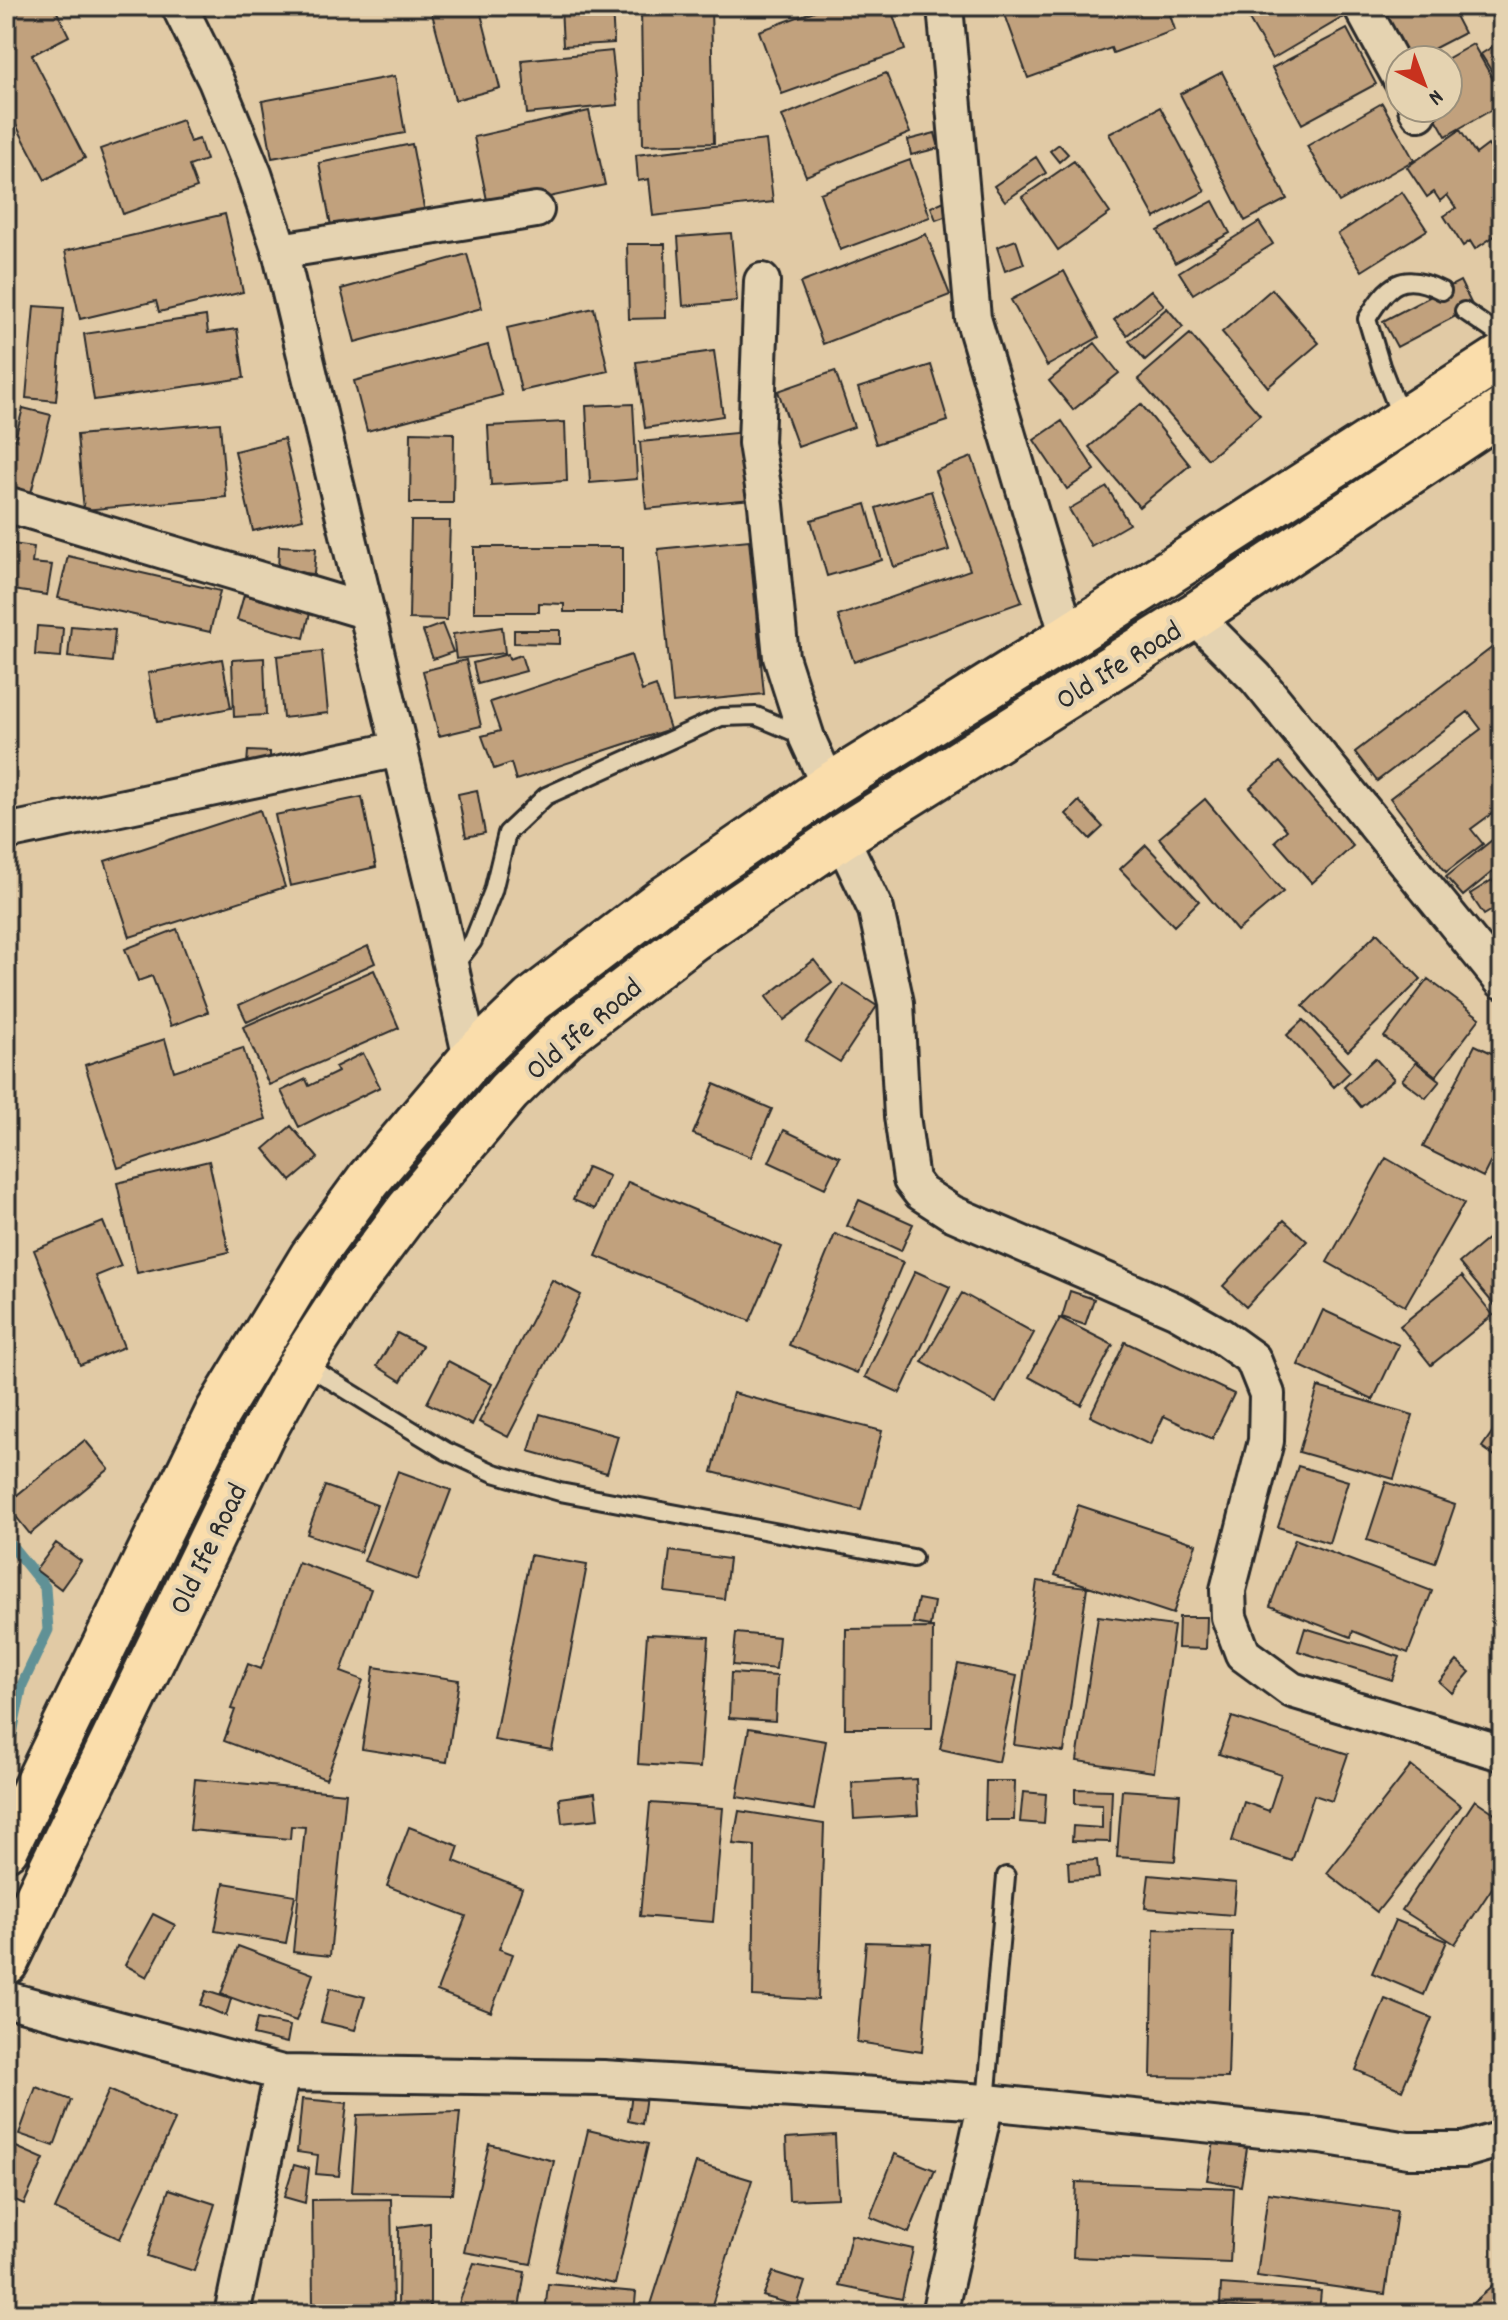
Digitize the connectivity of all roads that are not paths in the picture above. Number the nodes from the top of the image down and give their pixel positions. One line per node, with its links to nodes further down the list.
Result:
1 (179, 6): 6 (street)
2 (945, 6): 17 (street)
3 (1361, 6): 4 (street)
4 (1384, 48)
5 (536, 210): 6 (street)
6 (280, 251): 15 (street)
7 (762, 281): 18 (street)
8 (1442, 291): 13 (lane)
9 (1464, 311): 10 (lane)
10 (1502, 337)
11 (1502, 357): 13 (main road, Old Ife Road)
12 (1502, 411): 16 (main road, Old Ife Road)
13 (1403, 420): 17 (main road, Old Ife Road)
14 (6, 504): 15 (street)
15 (365, 611): 19 (street)
16 (1194, 616): 22 (main road, Old Ife Road); 24 (street)
17 (1068, 637): 20 (main road, Old Ife Road)
18 (807, 738): 20 (street); 23 (lane)
19 (399, 749): 21 (street); 23 (street)
20 (829, 786): 25 (main road, Old Ife Road)
21 (6, 832)
22 (841, 837): 26 (main road, Old Ife Road); 30 (street)
23 (451, 970): 25 (street)
24 (1502, 981)
25 (471, 1059): 28 (main road, Old Ife Road)
26 (302, 1362): 27 (lane); 29 (main road, Old Ife Road)
27 (913, 1558)
28 (95, 1666): 29 (main road); 31 (main road, Old Ife Road)
29 (139, 1687): 33 (main road, Old Ife Road)
30 (1502, 1753)
31 (6, 1848)
32 (1006, 1876): 36 (lane)
33 (6, 1962)
34 (6, 1999): 35 (street)
35 (282, 2073): 36 (street); 38 (street)
36 (986, 2102): 37 (street); 39 (street)
37 (1502, 2139)
38 (232, 2314)
39 (939, 2314)

